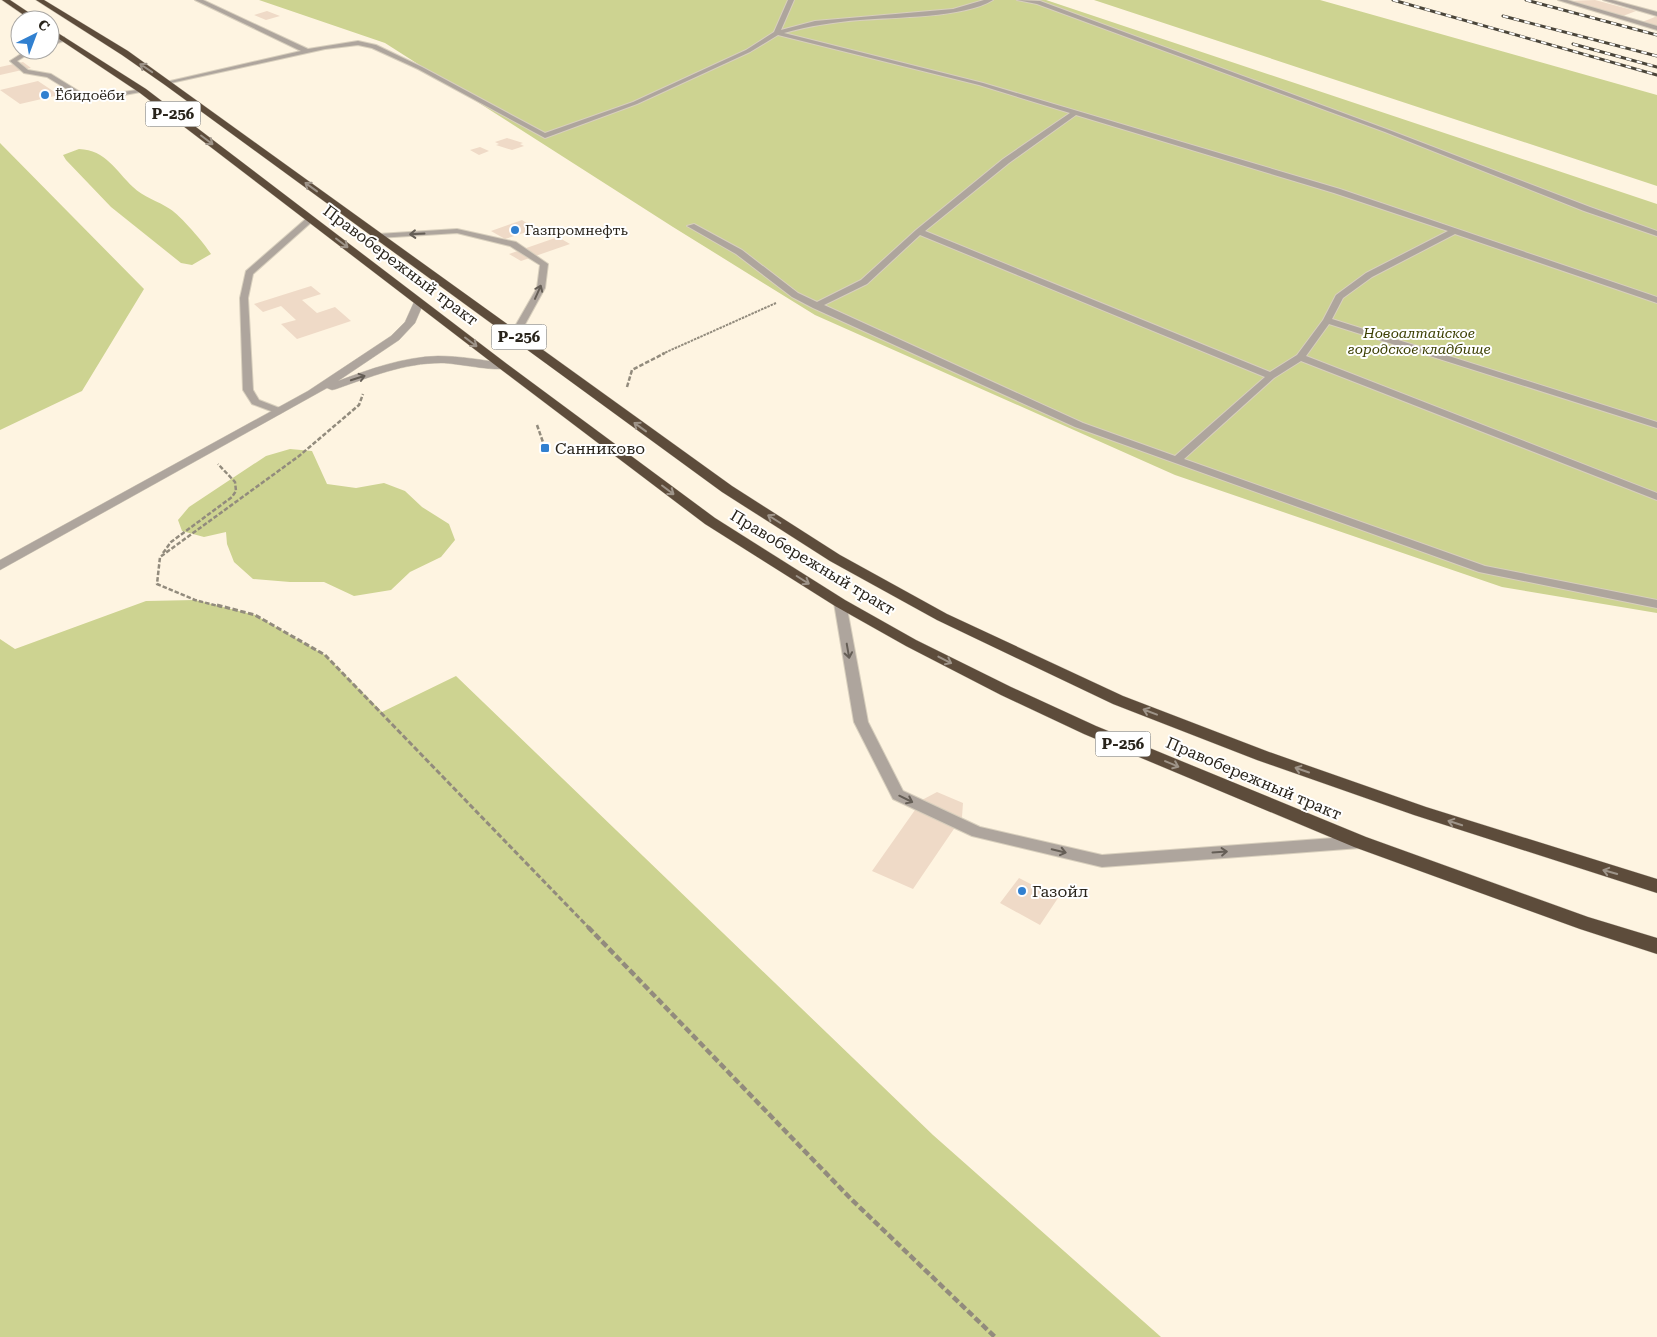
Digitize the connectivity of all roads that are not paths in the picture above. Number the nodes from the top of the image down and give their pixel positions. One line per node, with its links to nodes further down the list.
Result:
1 (5, 0): 10 (highway)
2 (39, 0): 19 (highway, Правобережный тракт)
3 (54, 0): 19 (highway)
4 (198, 0): 18 (lane)
5 (791, 0): 14 (lane)
6 (990, 0): 14 (lane)
7 (1020, 0): 28 (lane)
8 (1561, 0): 12 (lane)
9 (1606, 0): 11 (lane)
10 (20, 10)
11 (1654, 13): 12 (lane)
12 (1628, 20): 13 (lane)
13 (1657, 28)
14 (777, 33): 18 (lane); 23 (lane)
15 (60, 36): 16 (highway, Правобережный тракт)
16 (64, 39): 17 (lane); 22 (highway, Правобережный тракт / Р-256)
17 (60, 40)
18 (307, 51): 21 (lane)
19 (125, 53): 21 (highway, Правобережный тракт / Р-256, one-way to 19)
20 (15, 60): 22 (lane)
21 (168, 83): 29 (highway, Правобережный тракт / Р-256, one-way to 21)
22 (143, 91): 24 (highway, Правобережный тракт / Р-256, one-way to 24)
23 (1074, 113): 26 (lane); 27 (lane)
24 (311, 219): 31 (highway, Правобережный тракт / Р-256, one-way to 31); 39 (lane)
25 (691, 226): 32 (lane)
26 (920, 232): 32 (lane); 37 (lane)
27 (1455, 232): 30 (lane); 33 (lane)
28 (1657, 234)
29 (378, 236): 34 (highway, Правобережный тракт / Р-256); 34 (lane, one-way to 29)
30 (1657, 300)
31 (419, 302): 36 (highway, Правобережный тракт / Р-256, one-way to 36); 38 (street)
32 (816, 306): 41 (lane)
33 (1327, 320): 35 (lane); 40 (lane)
34 (515, 335): 47 (highway, Правобережный тракт / Р-256, one-way to 34)
35 (1300, 357): 37 (lane); 42 (lane)
36 (503, 366): 38 (street, one-way to 36); 44 (highway, Правобережный тракт / Р-256, one-way to 44)
37 (1271, 376): 41 (lane)
38 (312, 394): 39 (street)
39 (279, 411): 43 (street)
40 (1657, 425)
41 (1178, 459): 45 (lane)
42 (1657, 497)
43 (0, 566)
44 (840, 603): 46 (highway, Правобережный тракт / Р-256, one-way to 46); 46 (lane, one-way to 46)
45 (1657, 604)
46 (1360, 842): 48 (highway, Правобережный тракт / Р-256)
47 (1657, 886)
48 (1657, 946)

